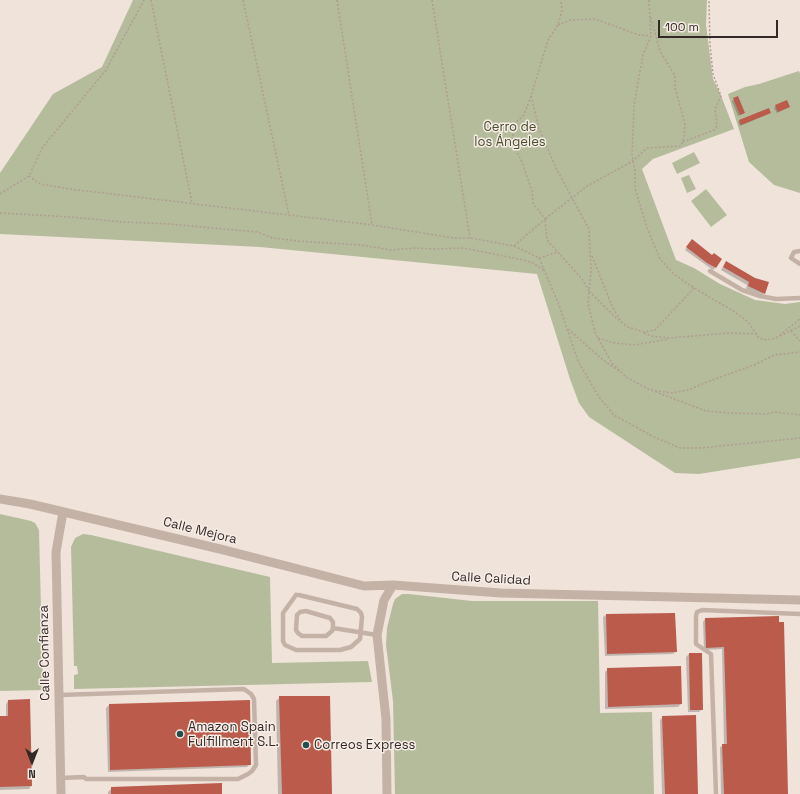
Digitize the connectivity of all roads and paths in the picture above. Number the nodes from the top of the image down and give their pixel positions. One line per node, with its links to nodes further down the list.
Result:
1 (144, 0): 15 (path)
2 (151, 0): 18 (path)
3 (243, 0): 20 (path)
4 (337, 0): 22 (path)
5 (432, 0): 23 (path)
6 (561, 0): 10 (path)
7 (649, 0): 9 (path)
8 (709, 0): 13 (path)
9 (650, 14): 11 (path); 13 (path)
10 (558, 25): 11 (path); 12 (path)
11 (651, 36): 14 (path)
12 (531, 96): 17 (path); 21 (path)
13 (682, 142): 14 (path)
14 (634, 161): 17 (path); 32 (path)
15 (29, 176): 16 (path); 18 (path)
16 (0, 194)
17 (573, 198): 21 (path); 27 (path)
18 (192, 203): 20 (path)
19 (0, 213): 30 (path)
20 (289, 215): 22 (path)
21 (545, 219): 24 (path); 26 (path)
22 (372, 225): 23 (path)
23 (470, 238): 24 (path)
24 (514, 246): 28 (path)
25 (800, 250): 29 (lane)
26 (558, 252): 28 (path); 33 (path)
27 (591, 255): 33 (path); 36 (path)
28 (539, 258): 30 (path)
29 (800, 264)
30 (544, 270): 38 (path)
31 (710, 271): 34 (lane)
32 (694, 288): 39 (path); 41 (path)
33 (589, 291): 36 (path); 42 (path)
34 (800, 298)
35 (800, 319): 44 (path)
36 (621, 322): 39 (path)
37 (800, 326): 40 (path)
38 (567, 327): 47 (path); 50 (path)
39 (639, 331): 43 (path)
40 (791, 331): 44 (path); 45 (path)
41 (757, 334): 43 (path); 44 (path)
42 (598, 338): 43 (path); 47 (path)
43 (675, 338)
44 (776, 338)
45 (800, 341)
46 (800, 352): 48 (path)
47 (624, 375): 48 (path)
48 (648, 389): 49 (path)
49 (800, 415)
50 (800, 438)
51 (0, 499): 52 (street, Calle Mejora)
52 (63, 512): 53 (street, Calle Mejora); 59 (street, Calle Confianza)
53 (393, 585): 54 (street, Calle Calidad); 58 (street)
54 (800, 600)
55 (800, 614): 63 (lane)
56 (333, 628): 56 (lane); 57 (lane)
57 (361, 632): 57 (lane); 58 (lane)
58 (377, 635): 62 (street)
59 (59, 695): 60 (street, Calle Confianza); 60 (lane)
60 (61, 778): 61 (street, Calle Confianza)
61 (61, 794)
62 (387, 794)
63 (716, 794)

